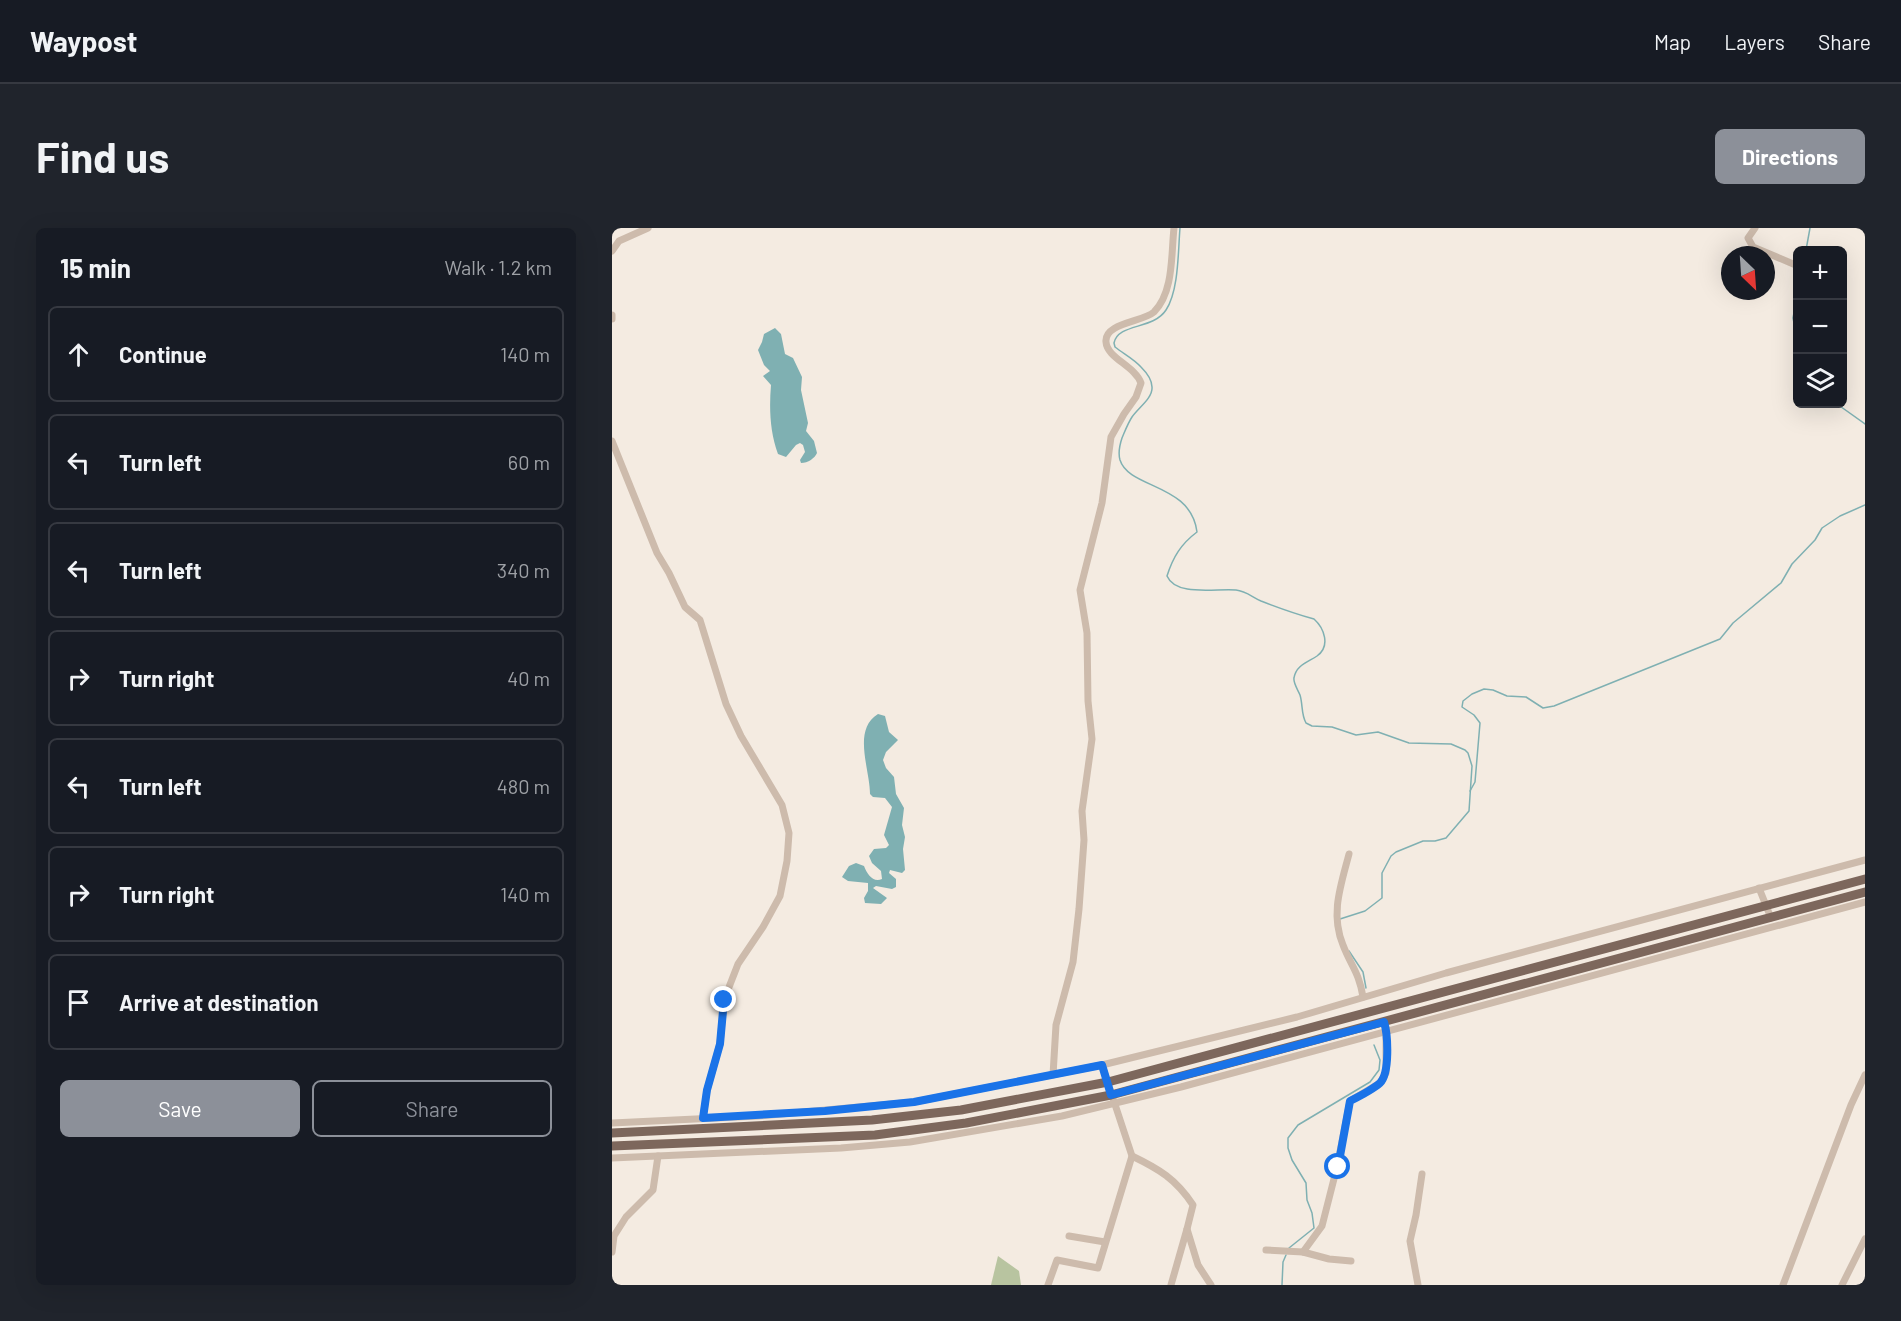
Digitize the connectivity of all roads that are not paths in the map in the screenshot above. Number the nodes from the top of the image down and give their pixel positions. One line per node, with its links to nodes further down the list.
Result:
1 (648, 228): 4 (street)
2 (1174, 228): 20 (street)
3 (1755, 228): 5 (street)
4 (612, 251)
5 (1793, 264)
6 (612, 441): 25 (street)
7 (1349, 854): 16 (street)
8 (1865, 860): 10 (street)
9 (1865, 879): 13 (main road)
10 (1759, 888): 13 (street); 16 (street)
11 (1865, 892): 14 (main road)
12 (1865, 902): 18 (street)
13 (1766, 906): 14 (street); 15 (main road)
14 (1771, 918): 17 (main road)
15 (1445, 992): 17 (main road); 22 (main road)
16 (1363, 997): 19 (street)
17 (1448, 1005): 18 (main road)
18 (1385, 1027): 23 (main road); 24 (street); 41 (street)
19 (1102, 1065): 20 (street); 22 (street)
20 (1053, 1075): 25 (street)
21 (1865, 1075): 47 (street)
22 (1108, 1082): 23 (street); 27 (main road)
23 (1111, 1095): 24 (street); 29 (main road)
24 (1114, 1105): 31 (street); 32 (street)
25 (703, 1118): 26 (street)
26 (612, 1123)
27 (700, 1130): 28 (main road); 29 (main road)
28 (612, 1133)
29 (701, 1142): 30 (main road)
30 (612, 1146)
31 (658, 1156): 33 (street); 40 (street)
32 (1132, 1156): 35 (street); 38 (street)
33 (612, 1158)
34 (1422, 1174): 46 (street)
35 (1187, 1229): 44 (street); 45 (street)
36 (1069, 1236): 38 (street)
37 (1865, 1239): 48 (street)
38 (1105, 1242): 43 (street)
39 (1266, 1250): 41 (street)
40 (612, 1252)
41 (1303, 1252): 42 (street)
42 (1351, 1261)
43 (1048, 1285)
44 (1171, 1285)
45 (1211, 1285)
46 (1418, 1285)
47 (1783, 1285)
48 (1842, 1285)

